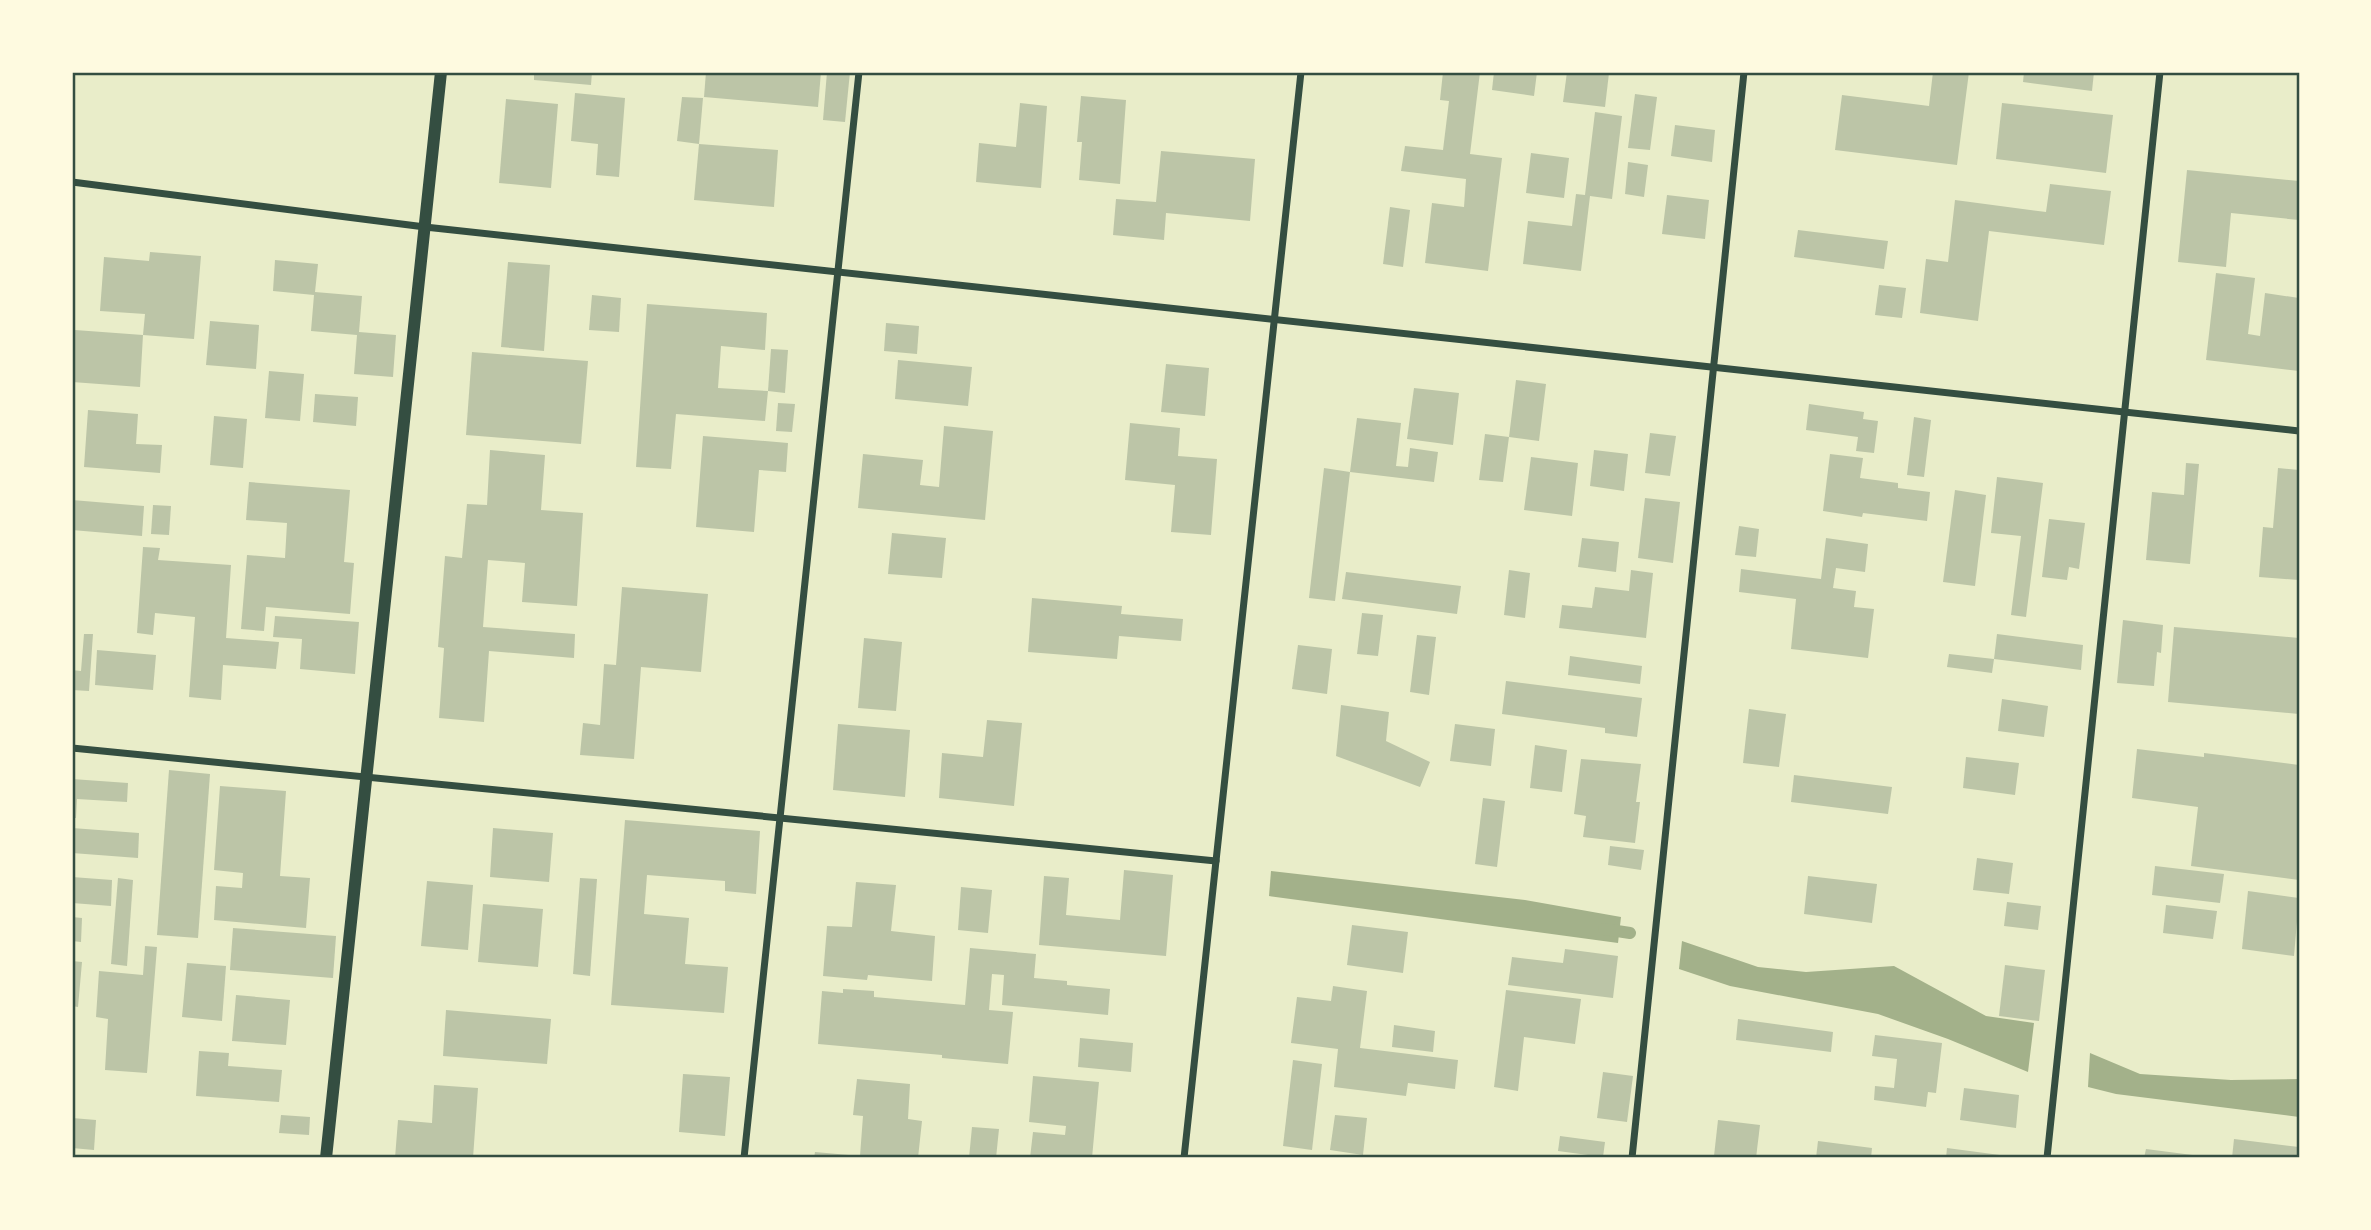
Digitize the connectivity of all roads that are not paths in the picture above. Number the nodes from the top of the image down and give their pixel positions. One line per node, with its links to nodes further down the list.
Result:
1 (441, 72): 7 (street)
2 (859, 72): 8 (street)
3 (1301, 72): 9 (street)
4 (1744, 72): 10 (street)
5 (2160, 72): 11 (street)
6 (72, 182): 7 (street)
7 (425, 227): 8 (street); 14 (street)
8 (838, 272): 9 (street); 15 (street)
9 (1275, 319): 10 (street); 16 (street)
10 (1713, 368): 11 (street); 20 (street)
11 (2125, 412): 12 (street); 21 (street)
12 (2299, 431)
13 (72, 748): 14 (street)
14 (367, 776): 15 (street); 17 (street)
15 (780, 817): 16 (street); 18 (street)
16 (1216, 862): 19 (street)
17 (327, 1158)
18 (744, 1158)
19 (1184, 1158)
20 (1632, 1158)
21 (2047, 1158)

